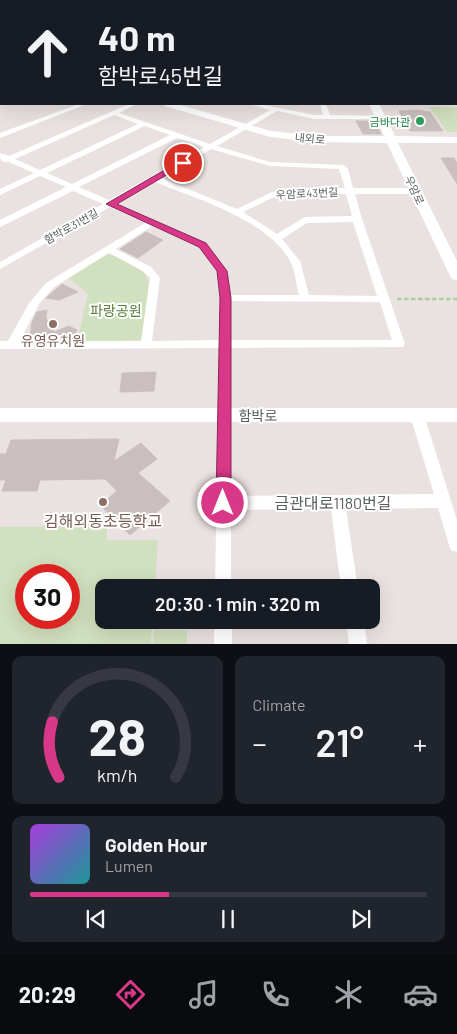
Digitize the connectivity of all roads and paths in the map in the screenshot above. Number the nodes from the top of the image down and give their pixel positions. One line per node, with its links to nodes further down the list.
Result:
1 (81, 105): 14 (street)
2 (132, 105): 8 (street)
3 (171, 105): 12 (street, 내외로)
4 (256, 105): 7 (street)
5 (322, 105): 9 (street)
6 (375, 105): 10 (street, 우암로)
7 (275, 110): 9 (street); 12 (street, 함박로31번길)
8 (113, 114): 11 (street, 우암로43번길); 18 (street)
9 (327, 117): 10 (street)
10 (381, 117): 15 (street, 우암로)
11 (144, 124): 13 (street, 우암로43번길); 19 (street)
12 (247, 127): 15 (street, 내외로); 17 (street, 함박로31번길)
13 (176, 134): 17 (street, 우암로43번길); 21 (street)
14 (0, 136)
15 (392, 140): 16 (street, 내외로); 23 (street, 우암로)
16 (457, 140)
17 (211, 147): 20 (street, 함박로31번길); 22 (street, 우암로43번길)
18 (3, 159): 19 (street)
19 (41, 173): 21 (street); 24 (street)
20 (154, 179): 25 (street, 함박로31번길); 26 (street)
21 (73, 187): 25 (street); 29 (street)
22 (350, 191): 23 (street, 우암로43번길); 26 (street, 우암로43번길); 27 (street)
23 (415, 191): 33 (street, 우암로)
24 (0, 192)
25 (110, 204): 28 (street); 32 (street, 함박로31번길)
26 (237, 212): 30 (street)
27 (357, 219): 30 (street); 36 (street)
28 (153, 222): 31 (street); 34 (street)
29 (0, 224)
30 (277, 238): 35 (street)
31 (108, 249): 38 (street); 40 (street)
32 (0, 266)
33 (457, 276)
34 (226, 298): 35 (street); 39 (street)
35 (305, 298): 36 (street)
36 (383, 299): 37 (path); 39 (street)
37 (457, 299)
38 (146, 344): 39 (street); 40 (street)
39 (224, 344): 42 (street)
40 (6, 345)
41 (0, 415): 42 (street, 함박로)
42 (224, 415): 43 (street, 함박로); 46 (street)
43 (418, 415): 44 (street, 함박로); 45 (street)
44 (457, 415)
45 (443, 501): 47 (street, 금관대로1180번길); 48 (street)
46 (223, 503): 47 (street, 금관대로1180번길); 49 (street)
47 (338, 503): 50 (street)
48 (457, 545)
49 (223, 579)
50 (349, 579)
51 (223, 629): 53 (street)
52 (356, 629): 54 (street)
53 (223, 644)
54 (358, 644)

